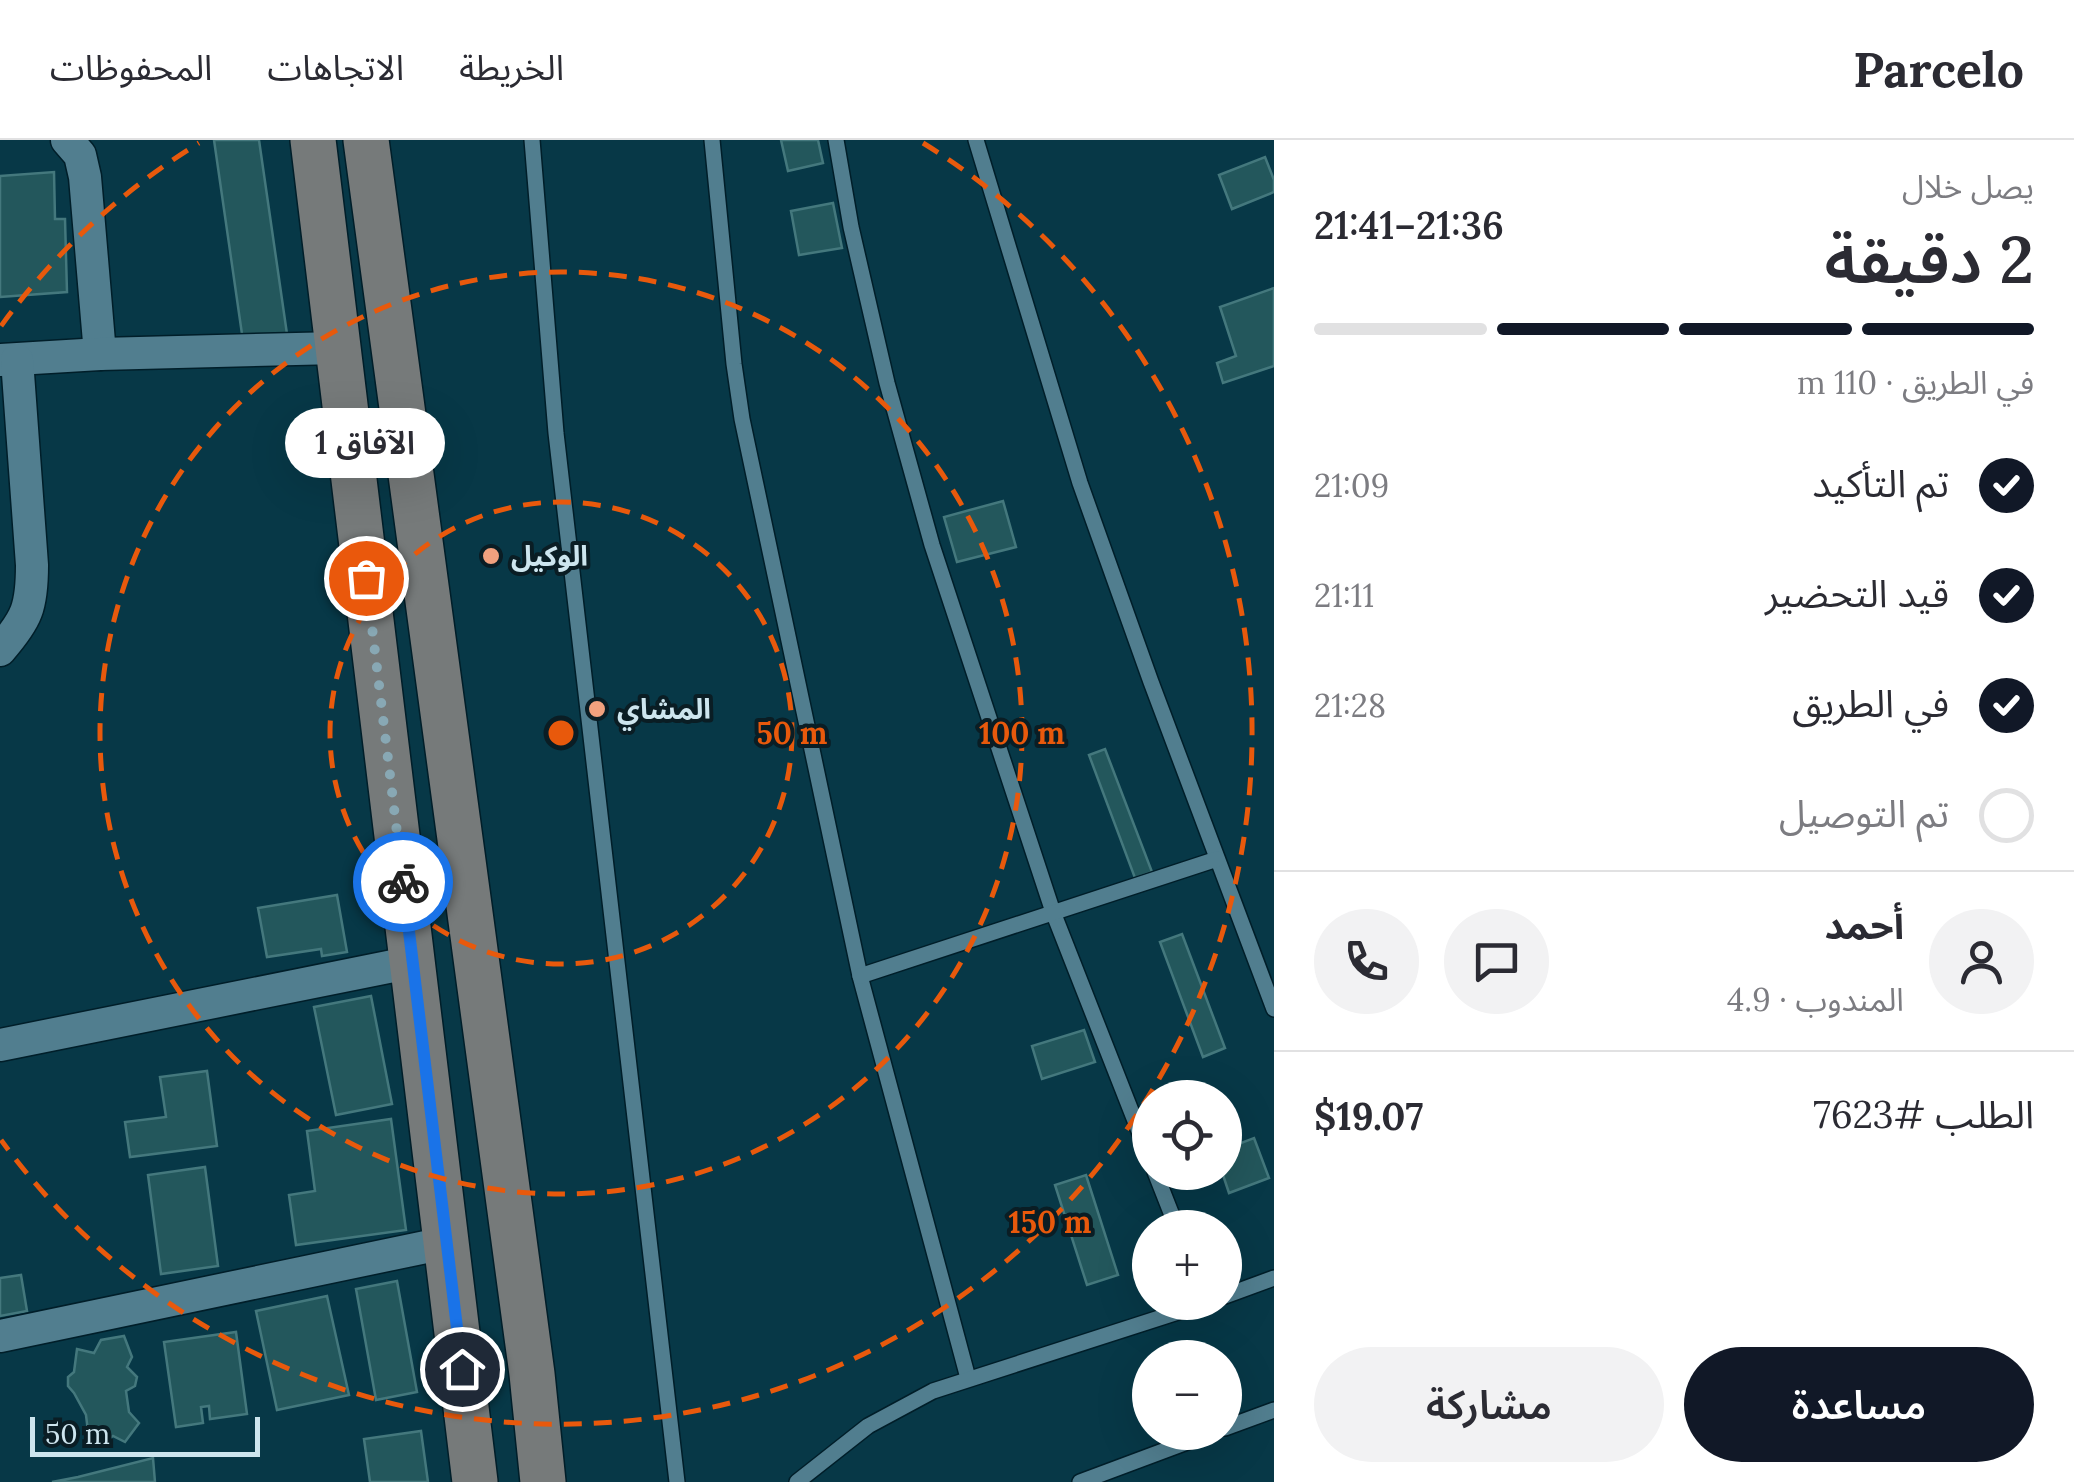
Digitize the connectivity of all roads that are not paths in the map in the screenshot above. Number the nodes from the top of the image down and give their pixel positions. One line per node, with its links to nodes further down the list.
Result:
1 (67, 140): 9 (street)
2 (313, 140): 8 (street)
3 (366, 140): 29 (street)
4 (532, 140): 30 (lane)
5 (712, 140): 15 (lane)
6 (836, 140): 13 (lane)
7 (976, 140): 12 (lane)
8 (338, 348): 9 (street); 14 (street)
9 (100, 354): 10 (street)
10 (8, 360): 11 (street)
11 (0, 650)
12 (1217, 858): 13 (lane); 16 (lane)
13 (1053, 912): 15 (lane); 18 (lane)
14 (412, 962): 17 (street); 19 (street)
15 (860, 976): 24 (lane)
16 (1274, 1009)
17 (0, 1045)
18 (1132, 1113)
19 (445, 1242): 23 (street); 28 (street)
20 (1274, 1278): 21 (lane)
21 (1242, 1290)
22 (1153, 1320): 24 (lane)
23 (0, 1336)
24 (968, 1378): 31 (lane)
25 (1274, 1410): 26 (lane)
26 (1242, 1422)
27 (1166, 1450): 32 (lane)
28 (475, 1482)
29 (543, 1482)
30 (677, 1482)
31 (797, 1482)
32 (1080, 1482)

